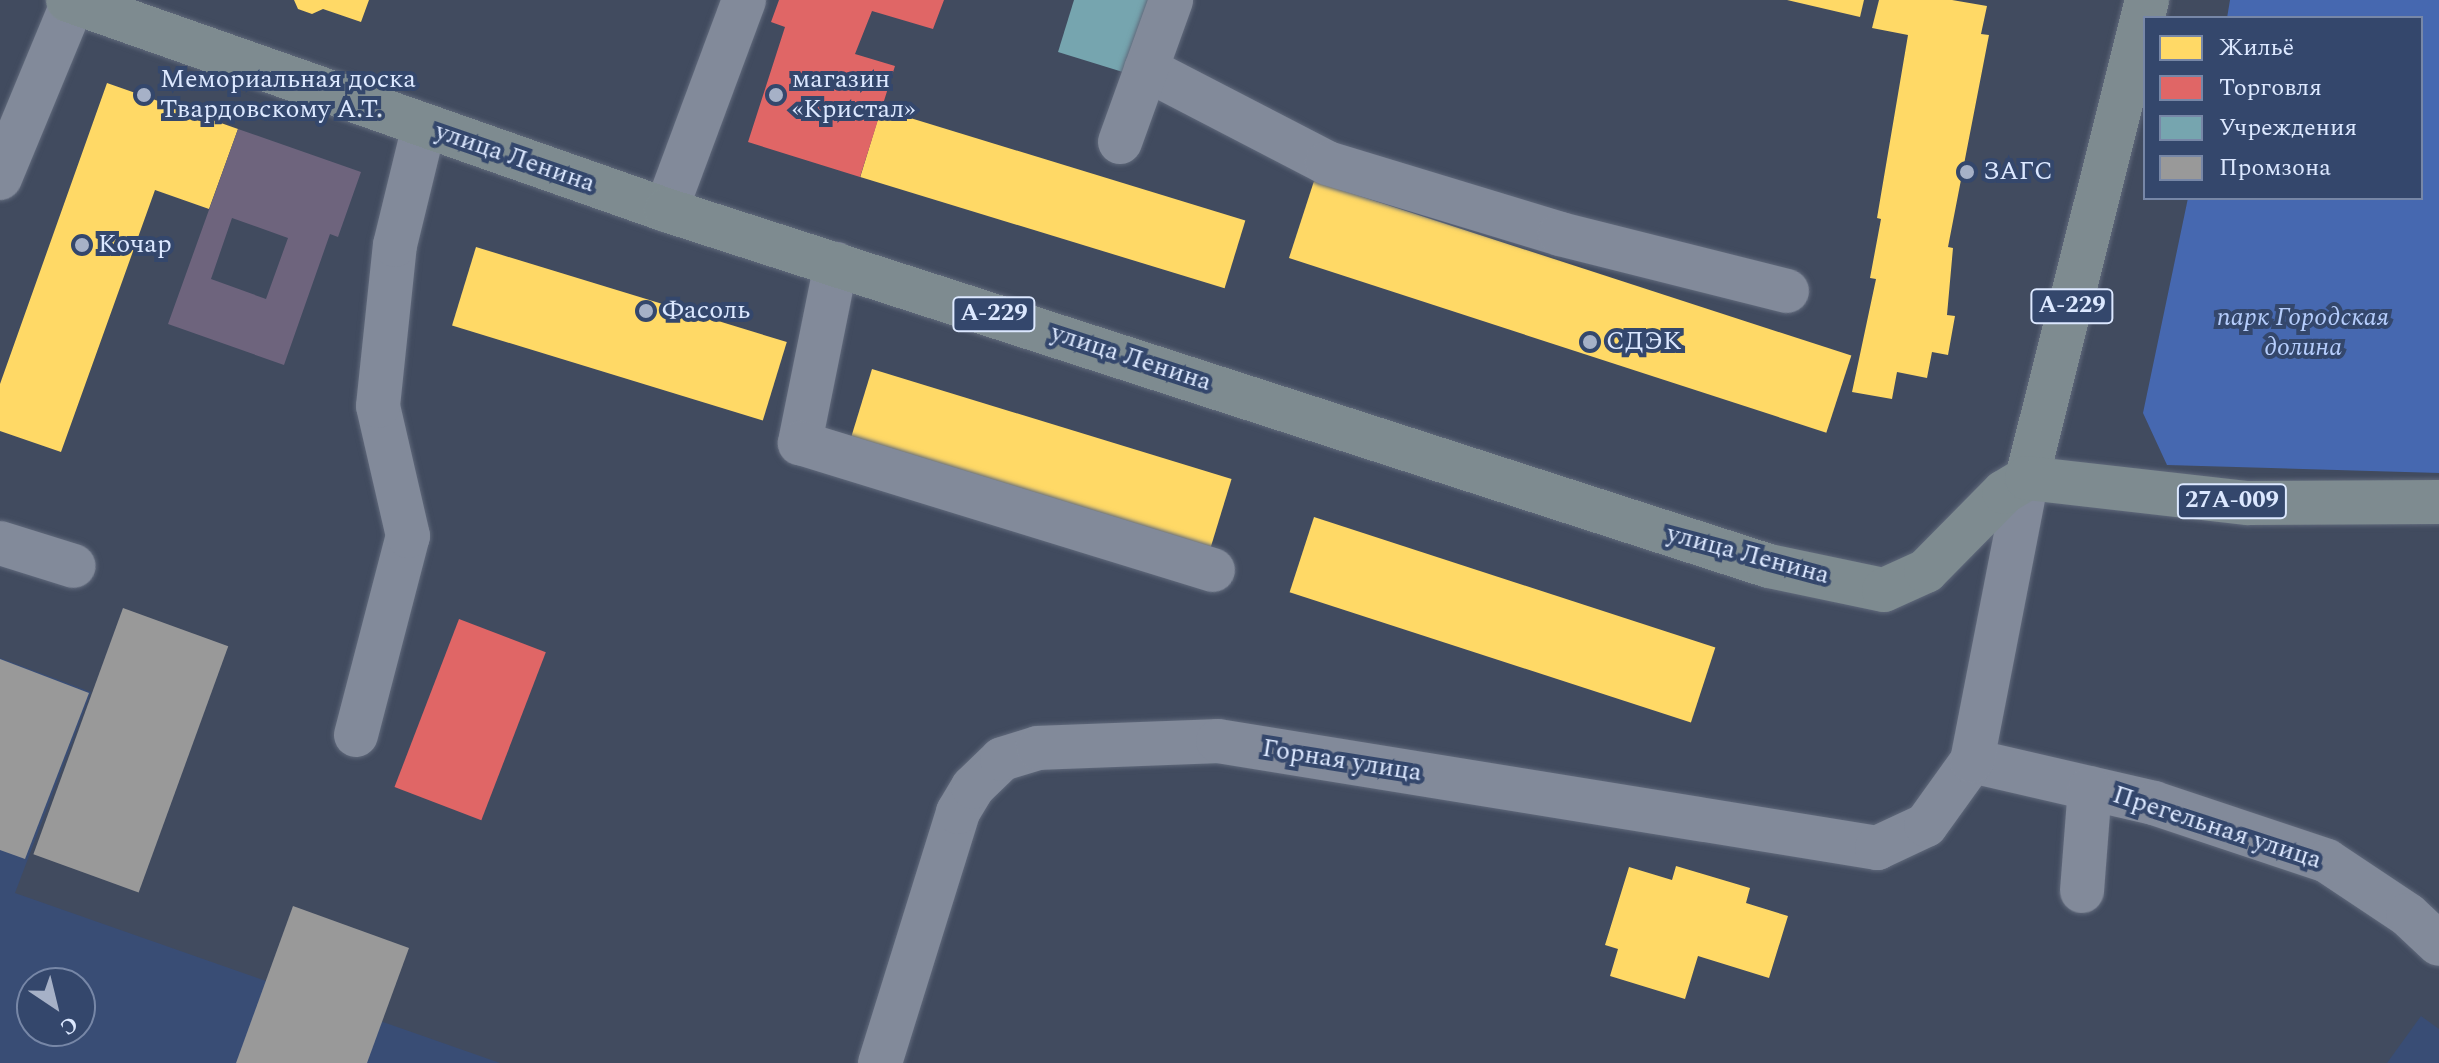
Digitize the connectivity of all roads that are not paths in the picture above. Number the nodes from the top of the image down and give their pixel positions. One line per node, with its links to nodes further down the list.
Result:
1 (744, 0): 9 (street)
2 (1171, 0): 5 (street)
3 (2147, 0): 12 (main road, А-229)
4 (70, 1): 6 (main road, улица Ленина / А-229); 8 (street)
5 (1146, 69): 7 (street); 11 (street)
6 (424, 126): 9 (main road, улица Ленина / А-229); 17 (street)
7 (1120, 142)
8 (0, 178)
9 (666, 210): 10 (main road, улица Ленина / А-229)
10 (836, 264): 12 (main road, улица Ленина / А-229); 16 (street)
11 (1787, 291)
12 (2027, 478): 13 (main road, 27А-009); 18 (street)
13 (2439, 502)
14 (0, 543): 15 (street)
15 (74, 566)
16 (1213, 570)
17 (356, 735)
18 (1972, 761): 19 (street, Прегельная улица); 22 (street, Горная улица)
19 (2090, 788): 20 (street); 21 (street, Прегельная улица)
20 (2082, 891)
21 (2439, 944)
22 (880, 1063)

